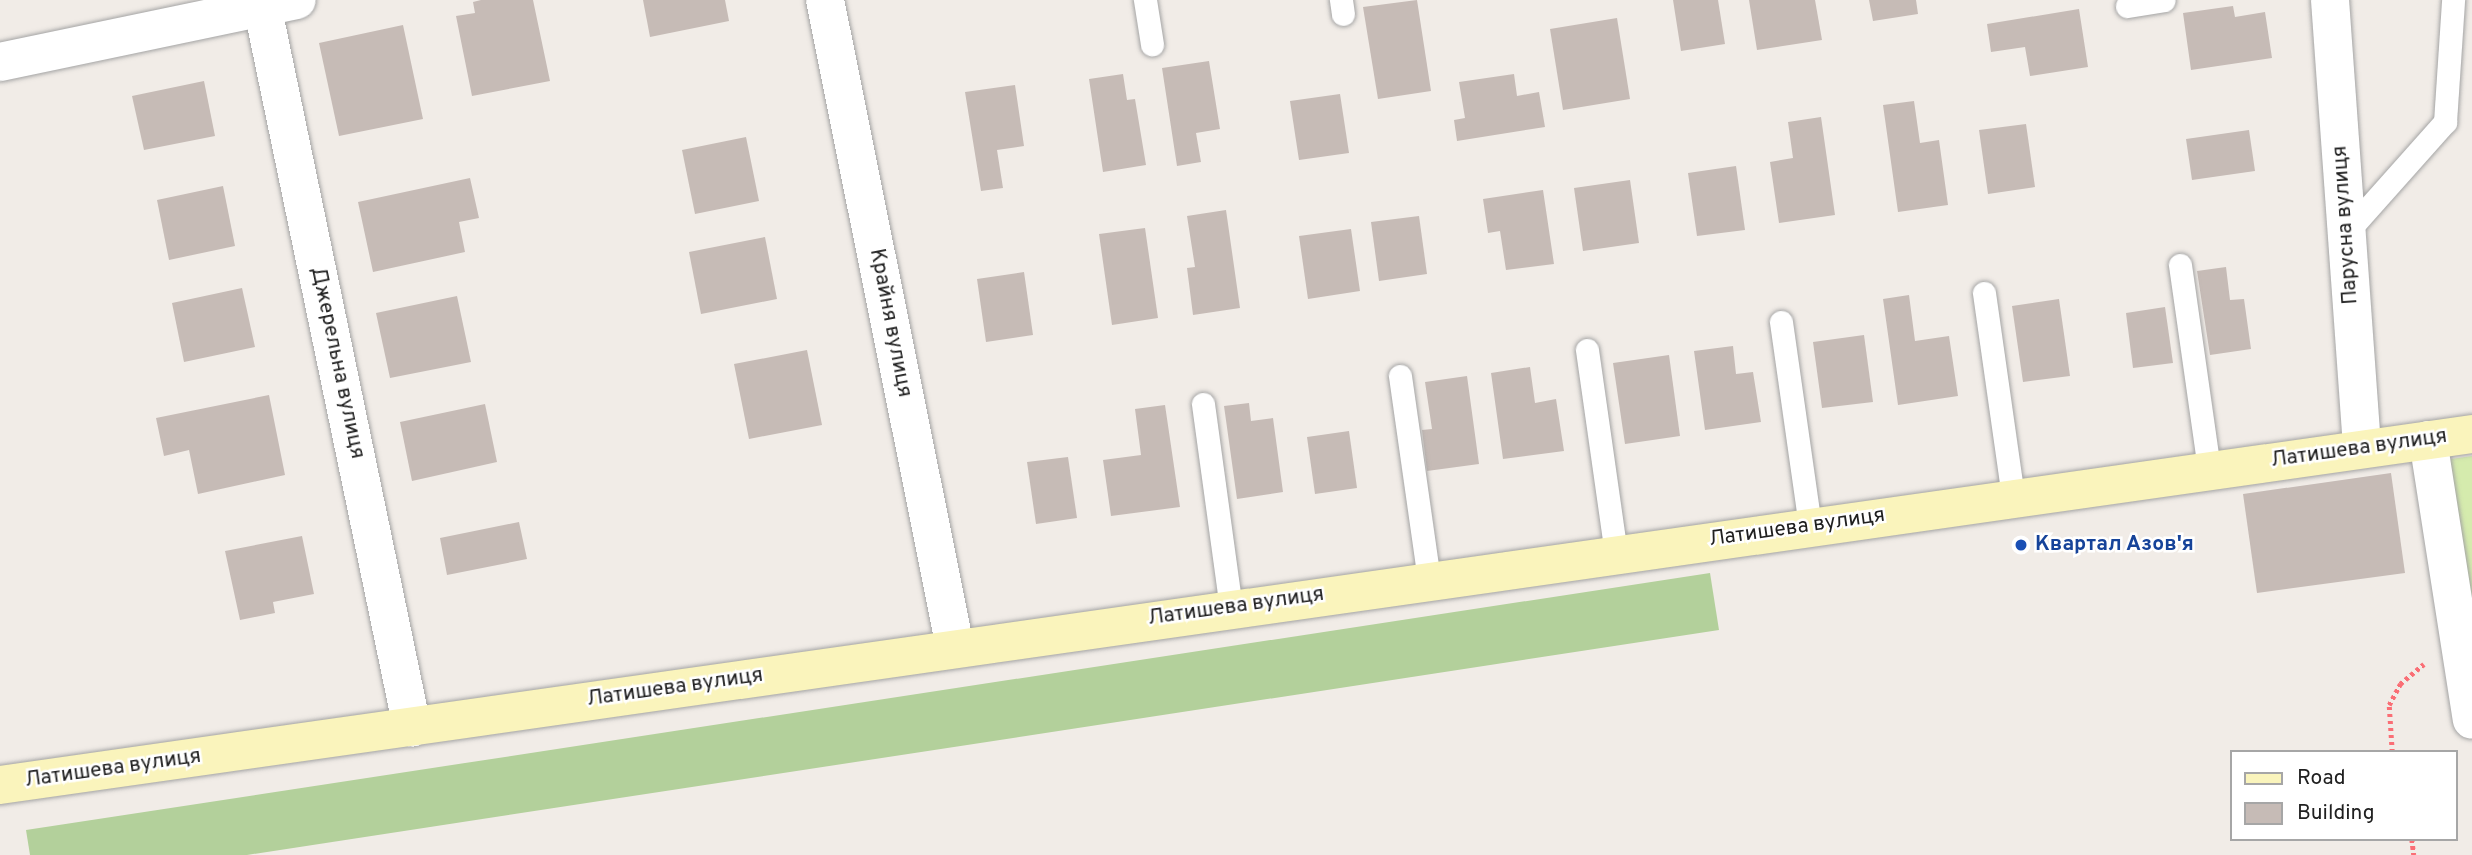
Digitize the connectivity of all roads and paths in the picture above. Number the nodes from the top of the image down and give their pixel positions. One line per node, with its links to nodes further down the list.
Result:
1 (825, 0): 27 (street, Крайня вулиця)
2 (1145, 0): 8 (lane)
3 (2164, 0): 7 (lane)
4 (2330, 0): 10 (street, Парусна вулиця)
5 (2453, 0): 10 (lane)
6 (273, 2): 9 (street); 29 (street, Джерельна вулиця)
7 (2127, 6)
8 (1152, 44)
9 (0, 62)
10 (2346, 233): 19 (street, Парусна вулиця)
11 (2180, 265): 20 (lane)
12 (1984, 293): 21 (lane)
13 (1782, 322): 22 (lane)
14 (1587, 350): 23 (lane)
15 (1400, 376): 24 (lane)
16 (1203, 404): 25 (lane)
17 (2472, 433): 18 (street, Латишева вулиця)
18 (2428, 440): 19 (street, Латишева вулиця); 26 (street)
19 (2362, 449): 20 (street, Латишева вулиця)
20 (2209, 470): 21 (street, Латишева вулиця)
21 (2013, 498): 22 (street, Латишева вулиця)
22 (1810, 527): 23 (street, Латишева вулиця)
23 (1616, 554): 24 (street, Латишева вулиця)
24 (1429, 580): 25 (street, Латишева вулиця)
25 (1231, 608): 27 (street, Латишева вулиця)
26 (2455, 614): 28 (street); 30 (path)
27 (955, 647): 29 (street, Латишева вулиця)
28 (2472, 720)
29 (412, 727): 31 (street, Латишева вулиця)
30 (2392, 750)
31 (0, 785)

